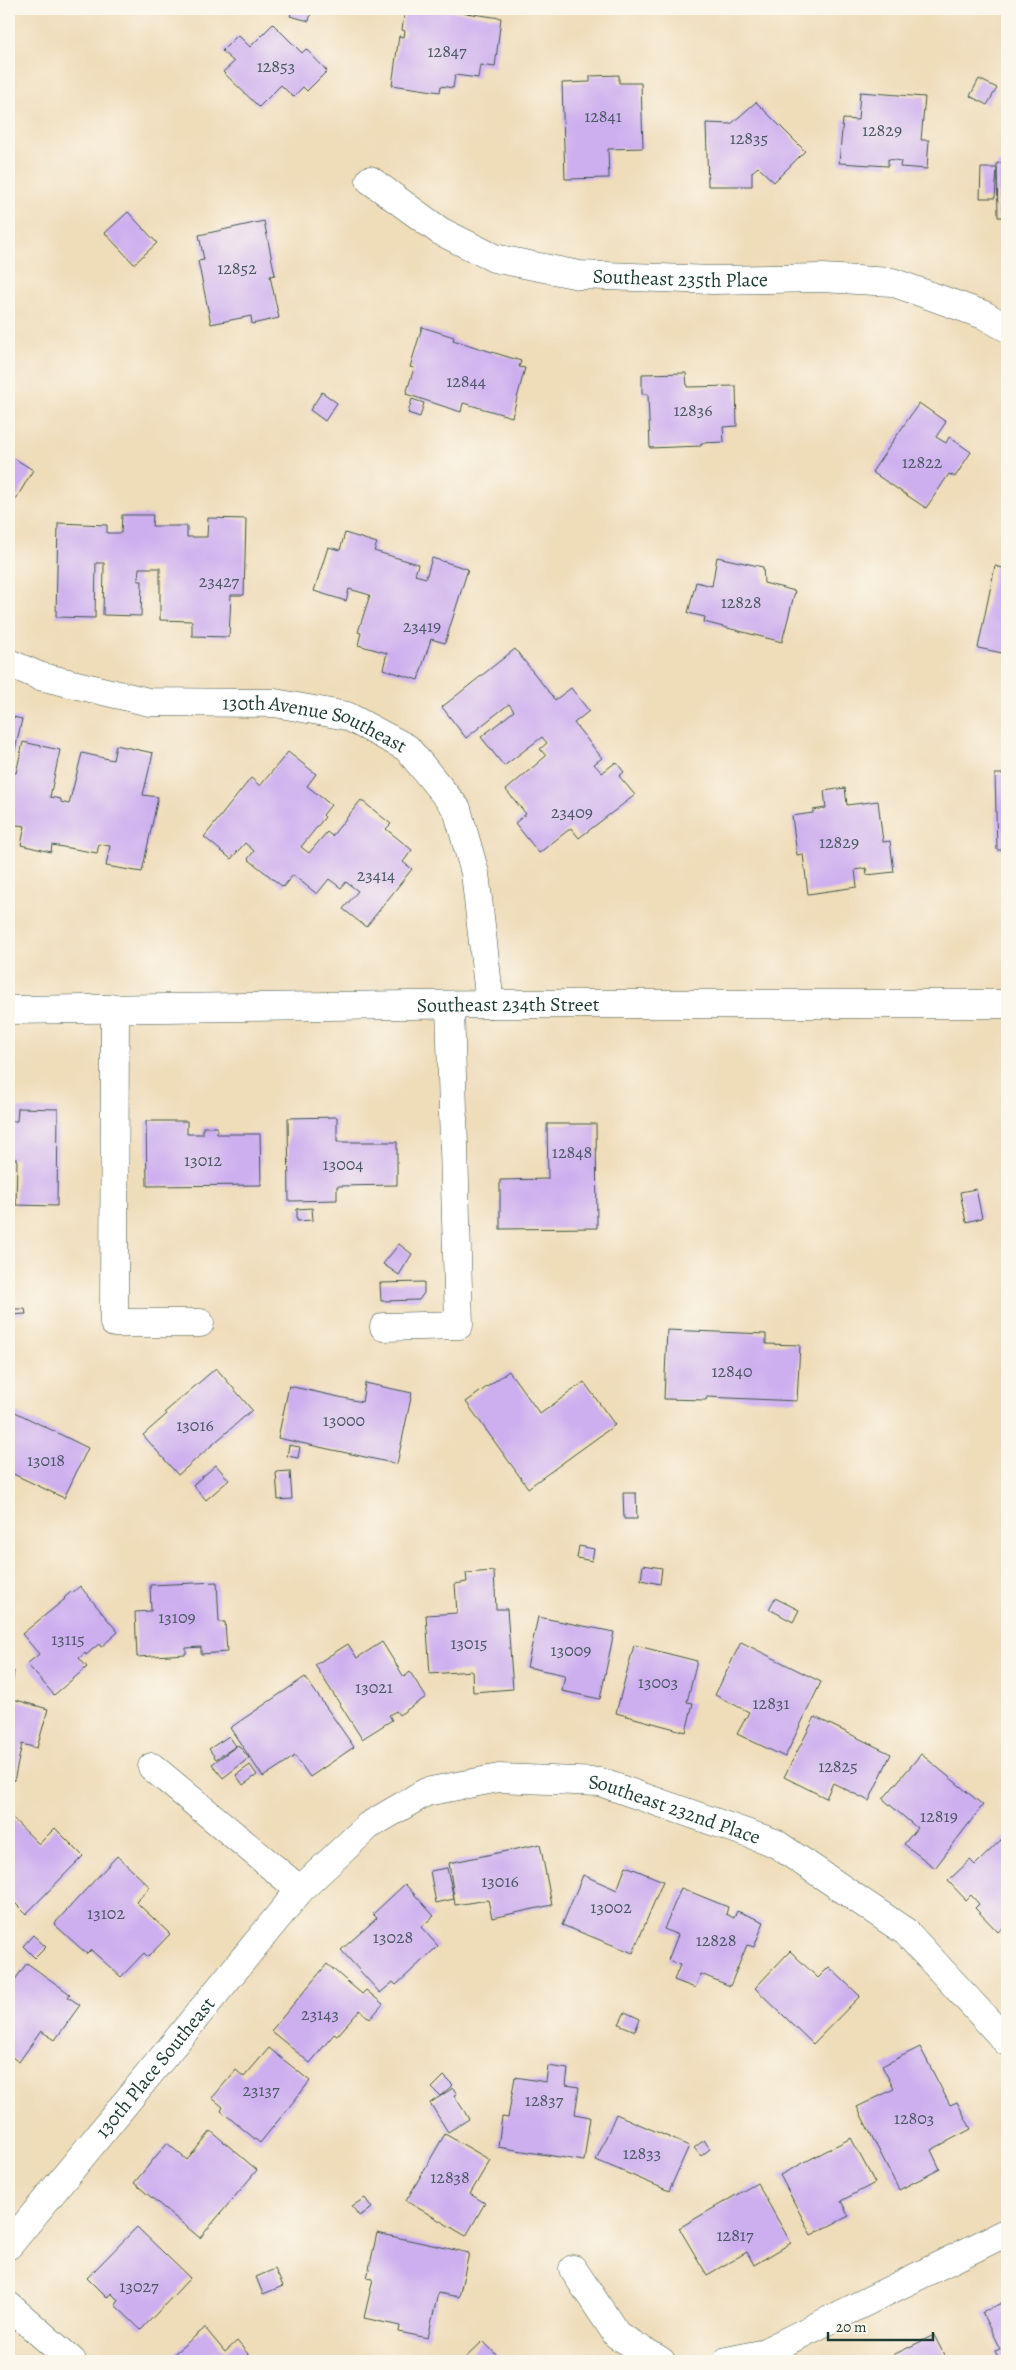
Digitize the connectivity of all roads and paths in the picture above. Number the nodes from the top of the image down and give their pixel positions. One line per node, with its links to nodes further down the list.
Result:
1 (370, 180): 2 (street, Southeast 235th Place)
2 (1007, 328)
3 (9, 663): 4 (street, 130th Avenue Southeast)
4 (490, 1004): 5 (street, Southeast 234th Street); 6 (street, Southeast 234th Street)
5 (1007, 1004)
6 (450, 1005): 7 (street, Southeast 234th Street); 10 (street)
7 (115, 1008): 8 (street, Southeast 234th Street); 9 (street)
8 (9, 1010)
9 (200, 1323)
10 (384, 1327)
11 (152, 1767): 12 (street)
12 (300, 1890): 13 (street, Southeast 232nd Place); 15 (street, 130th Place Southeast)
13 (1007, 2042)
14 (1007, 2232): 20 (street)
15 (9, 2245)
16 (573, 2269): 19 (street)
17 (9, 2306): 18 (street)
18 (72, 2361)
19 (661, 2361)
20 (727, 2361)

